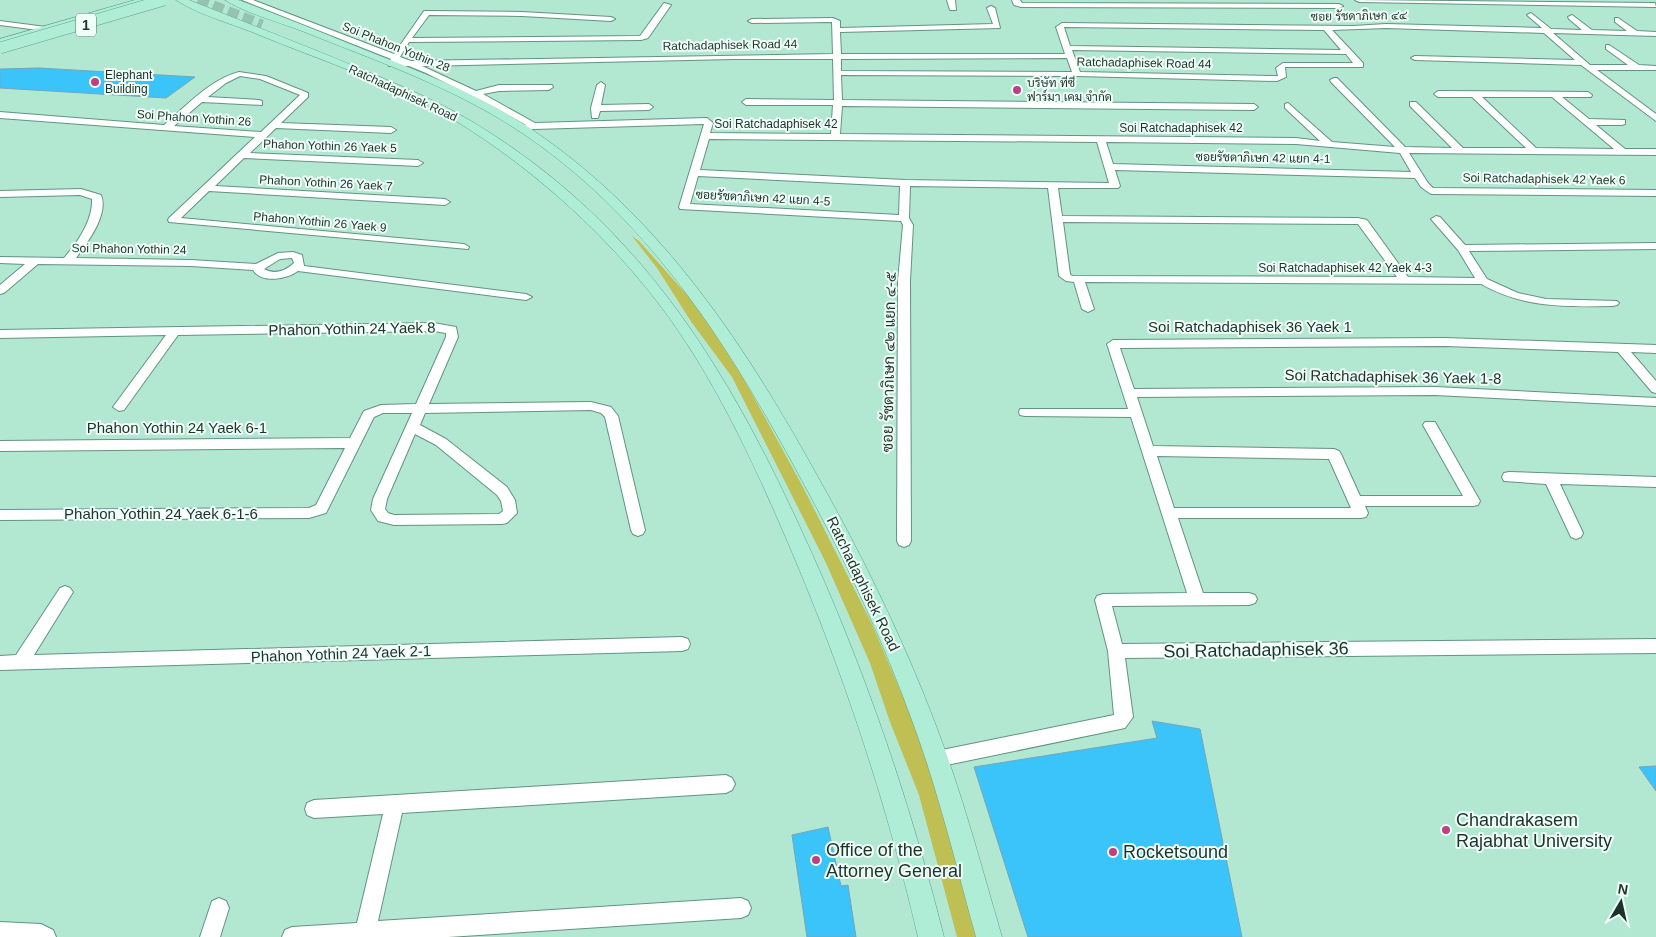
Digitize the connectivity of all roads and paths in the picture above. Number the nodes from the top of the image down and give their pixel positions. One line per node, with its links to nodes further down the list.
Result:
1 (145, 0): 14 (main road, 1)
2 (154, 0): 32 (main road, bridge)
3 (164, 0): 32 (main road, bridge)
4 (172, 0): 14 (main road, 1)
5 (181, 0): 22 (main road, Ratchadaphisek Road)
6 (230, 0): 22 (main road, Ratchadaphisek Road)
7 (246, 0): 38 (street, Soi Phahon Yothin 28)
8 (1016, 0): 9 (street)
9 (1333, 0)
10 (1359, 0): 12 (street)
11 (667, 5): 31 (street)
12 (1655, 5)
13 (990, 8): 26 (street)
14 (123, 10): 25 (main road, 1); 32 (main road, 1)
15 (1531, 14): 27 (street)
16 (1572, 17): 28 (street)
17 (1452, 18): 23 (street)
18 (611, 19): 31 (street)
19 (1618, 20): 29 (street)
20 (752, 21): 26 (street)
21 (0, 23): 25 (street)
22 (267, 24): 38 (main road, Ratchadaphisek Road); 102 (main road, Ratchadaphisek Road); 156 (main road, Ratchadaphisek Road)
23 (1462, 27): 24 (street, ซอย รัชดาภิเษก ๔๔); 27 (street, ซอย รัชดาภิเษก ๔๔)
24 (1326, 28): 34 (street, ซอย รัชดาภิเษก ๔๔); 35 (street, Ratchadaphisek Road 44)
25 (46, 29): 32 (main road, 1)
26 (836, 30): 36 (street)
27 (1546, 30): 28 (street, ซอย รัชดาภิเษก ๔๔); 40 (street)
28 (1590, 32): 29 (street, ซอย รัชดาภิเษก ๔๔)
29 (1635, 33): 30 (street, ซอย รัชดาภิเษก ๔๔)
30 (1656, 34)
31 (406, 40): 38 (street)
32 (0, 46)
33 (1609, 47): 41 (street)
34 (1069, 52): 35 (street, Ratchadaphisek Road 44); 36 (street, Ratchadaphisek Road 44); 44 (street)
35 (1348, 52): 44 (street, Ratchadaphisek Road 44)
36 (837, 57): 39 (street, Ratchadaphisek Road 44); 43 (street)
37 (1415, 58): 40 (street)
38 (393, 61): 39 (street, Soi Phahon Yothin 28); 68 (main road, Ratchadaphisek Road)
39 (409, 63): 48 (street, Soi Phahon Yothin 28)
40 (1586, 65): 41 (street); 63 (street)
41 (1636, 67): 42 (street)
42 (1656, 68)
43 (837, 73): 44 (street, Ratchadaphisek Road 44); 56 (street)
44 (1077, 74)
45 (1334, 80): 76 (street)
46 (601, 84): 61 (street)
47 (549, 87): 48 (street)
48 (477, 93): 68 (street, Soi Phahon Yothin 28)
49 (1438, 94): 50 (street)
50 (1474, 94): 51 (street); 78 (street)
51 (1554, 95): 52 (street); 64 (street)
52 (1588, 95)
53 (201, 99): 55 (street); 67 (street); 69 (street)
54 (746, 102): 56 (street)
55 (259, 103)
56 (838, 103): 60 (street); 73 (street)
57 (1413, 104): 77 (street)
58 (1288, 106): 75 (street)
59 (649, 107): 61 (street)
60 (1254, 107)
61 (595, 108): 66 (street)
62 (0, 115): 69 (street, Soi Phahon Yothin 26)
63 (1656, 118)
64 (1587, 122): 65 (street); 79 (street)
65 (1622, 122)
66 (594, 124): 68 (street); 72 (street)
67 (273, 125): 70 (street); 71 (street)
68 (528, 127): 102 (main road, Ratchadaphisek Road)
69 (164, 128): 71 (street, Soi Phahon Yothin 26)
70 (391, 130)
71 (263, 136): 81 (street, Soi Phahon Yothin 26)
72 (706, 136): 73 (street, Soi Ratchadaphisek 42); 84 (street, ซอยรัชดาภิเษก 42 แยก 4-5)
73 (835, 137): 74 (street, Soi Ratchadaphisek 42)
74 (1101, 140): 75 (street, Soi Ratchadaphisek 42); 83 (street)
75 (1330, 145): 76 (street, Soi Ratchadaphisek 42)
76 (1403, 150): 77 (street, Soi Ratchadaphisek 42); 85 (street)
77 (1460, 150): 78 (street, Soi Ratchadaphisek 42)
78 (1534, 151): 79 (street, Soi Ratchadaphisek 42)
79 (1622, 151): 80 (street, Soi Ratchadaphisek 42)
80 (1656, 152)
81 (241, 155): 82 (street, Phahon Yothin 26 Yaek 5); 88 (street, Soi Phahon Yothin 26)
82 (418, 163)
83 (1109, 167): 85 (street, ซอยรัชดาภิเษก 42 แยก 4-1); 87 (street)
84 (694, 173): 86 (street); 92 (street, ซอยรัชดาภิเษก 42 แยก 4-5)
85 (1418, 175): 89 (street, Soi Ratchadaphisek 42 Yaek 6)
86 (906, 183): 87 (street); 92 (street, ซอย รัชดาภิเษก ๔๒ แยก ๔-๕)
87 (1053, 186): 93 (street)
88 (205, 188): 91 (street, Phahon Yothin 26 Yaek 7); 95 (street, Soi Phahon Yothin 26)
89 (1656, 193)
90 (0, 194): 101 (street)
91 (445, 202)
92 (904, 218): 136 (street, ซอย รัชดาภิเษก ๔๒ แยก ๔-๕)
93 (1056, 219): 105 (street); 106 (street)
94 (1436, 219): 98 (street)
95 (173, 220): 97 (street, Phahon Yothin 26 Yaek 9)
96 (1656, 246): 98 (street)
97 (464, 247)
98 (1462, 248): 107 (street)
99 (0, 260): 100 (street, Soi Phahon Yothin 24)
100 (35, 261): 101 (street, Soi Phahon Yothin 24); 108 (street)
101 (67, 261): 103 (street, Soi Phahon Yothin 24)
102 (672, 262): 145 (main road, Ratchadaphisek Road)
103 (258, 267): 104 (street, Soi Phahon Yothin 24); 104 (street, Soi Phahon Yothin 24)
104 (297, 268): 109 (street, Soi Phahon Yothin 24)
105 (1078, 279): 106 (street, Soi Ratchadaphisek 42 Yaek 4-3); 111 (street)
106 (1406, 282): 107 (street, Soi Ratchadaphisek 42 Yaek 4-3)
107 (1483, 282): 110 (street)
108 (0, 291)
109 (526, 297)
110 (1613, 304)
111 (1088, 309)
112 (174, 332): 113 (street, Phahon Yothin 24 Yaek 8); 119 (street); 120 (street, Phahon Yothin 24 Yaek 8)
113 (0, 334)
114 (1622, 349): 115 (street, Soi Ratchadaphisek 36 Yaek 1); 116 (street); 117 (street, Soi Ratchadaphisek 36 Yaek 1)
115 (1656, 349)
116 (1656, 389)
117 (1129, 393): 118 (street, Soi Ratchadaphisek 36 Yaek 1-8); 122 (street, Soi Ratchadaphisek 36 Yaek 1)
118 (1656, 402)
119 (119, 407)
120 (419, 408): 124 (street, Phahon Yothin 24 Yaek 8); 125 (street); 134 (street)
121 (1025, 412): 122 (street)
122 (1136, 413): 127 (street, Soi Ratchadaphisek 36 Yaek 1)
123 (1430, 425): 131 (street)
124 (411, 426): 124 (street, Phahon Yothin 24 Yaek 8)
125 (354, 443): 126 (street, Phahon Yothin 24 Yaek 6-1); 133 (street, Phahon Yothin 24 Yaek 6-1-6)
126 (0, 446)
127 (1148, 451): 131 (street); 132 (street, Soi Ratchadaphisek 36 Yaek 1)
128 (1510, 477): 129 (street)
129 (1551, 479): 130 (street); 135 (street)
130 (1656, 482)
131 (1356, 501): 132 (street)
132 (1169, 513): 138 (street, Soi Ratchadaphisek 36 Yaek 1)
133 (0, 515)
134 (638, 530)
135 (1576, 533)
136 (904, 541)
137 (66, 592): 144 (street)
138 (1197, 599): 139 (street); 142 (street)
139 (1249, 599)
140 (682, 644): 144 (street, Phahon Yothin 24 Yaek 2-1)
141 (1656, 646): 142 (street, Soi Ratchadaphisek 36)
142 (1116, 651): 145 (street)
143 (0, 663): 144 (street, Phahon Yothin 24 Yaek 2-1)
144 (20, 663)
145 (938, 759): 157 (main road, Ratchadaphisek Road)
146 (726, 784): 147 (street)
147 (395, 803): 148 (street); 152 (street)
148 (314, 809)
149 (219, 908): 154 (street)
150 (741, 908): 152 (street)
151 (0, 932): 153 (street)
152 (364, 935): 155 (street)
153 (46, 937)
154 (210, 937)
155 (292, 937)
156 (930, 937)
157 (989, 937)

